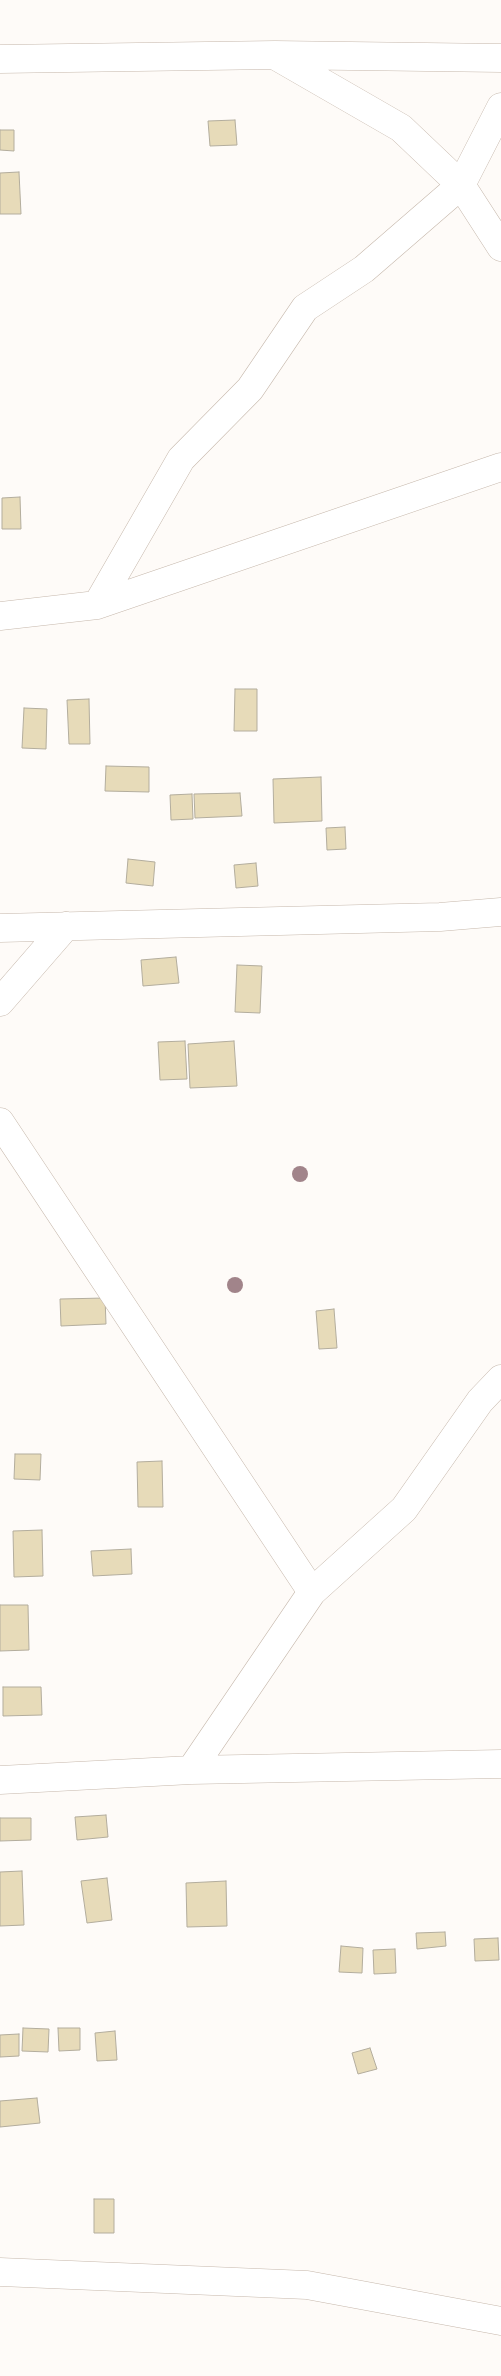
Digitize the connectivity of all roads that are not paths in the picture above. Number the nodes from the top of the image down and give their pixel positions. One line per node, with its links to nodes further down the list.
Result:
1 (275, 55): 2 (street); 3 (street); 5 (street)
2 (501, 58)
3 (0, 59)
4 (501, 107): 5 (street)
5 (461, 185): 6 (street); 8 (street)
6 (501, 247)
7 (501, 468): 8 (street)
8 (97, 605): 9 (street)
9 (0, 616)
10 (501, 912): 11 (street)
11 (66, 926): 12 (street); 13 (street)
12 (0, 928)
13 (0, 1002)
14 (0, 1122): 16 (street)
15 (501, 1379): 16 (street)
16 (312, 1592): 18 (street)
17 (501, 1764): 18 (street)
18 (191, 1770): 19 (street)
19 (0, 1780)
20 (0, 2272): 21 (street)
21 (501, 2321)

